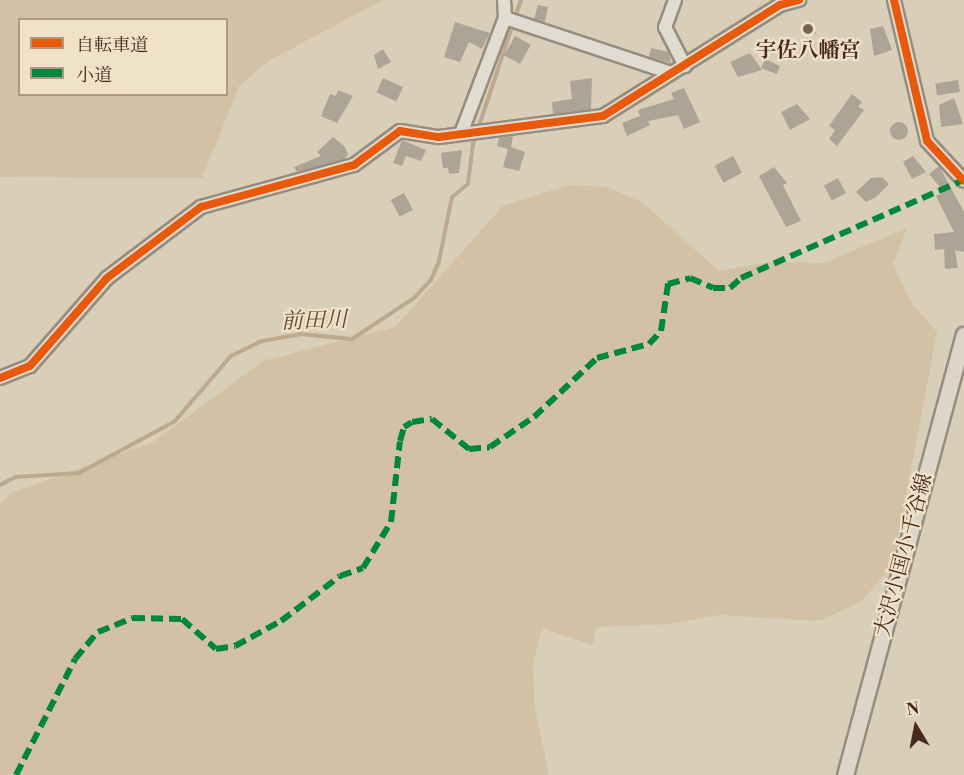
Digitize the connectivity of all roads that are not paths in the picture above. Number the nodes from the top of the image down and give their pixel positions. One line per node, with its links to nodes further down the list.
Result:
1 (504, 0): 5 (street)
2 (675, 0): 6 (street)
3 (799, 0): 6 (street)
4 (894, 0): 9 (street)
5 (505, 18): 7 (street); 8 (street)
6 (684, 66): 7 (street)
7 (671, 73): 8 (street)
8 (462, 131): 11 (street)
9 (964, 181)
10 (964, 335): 12 (main road, 大沢小国小千谷線)
11 (0, 378)
12 (845, 775)

